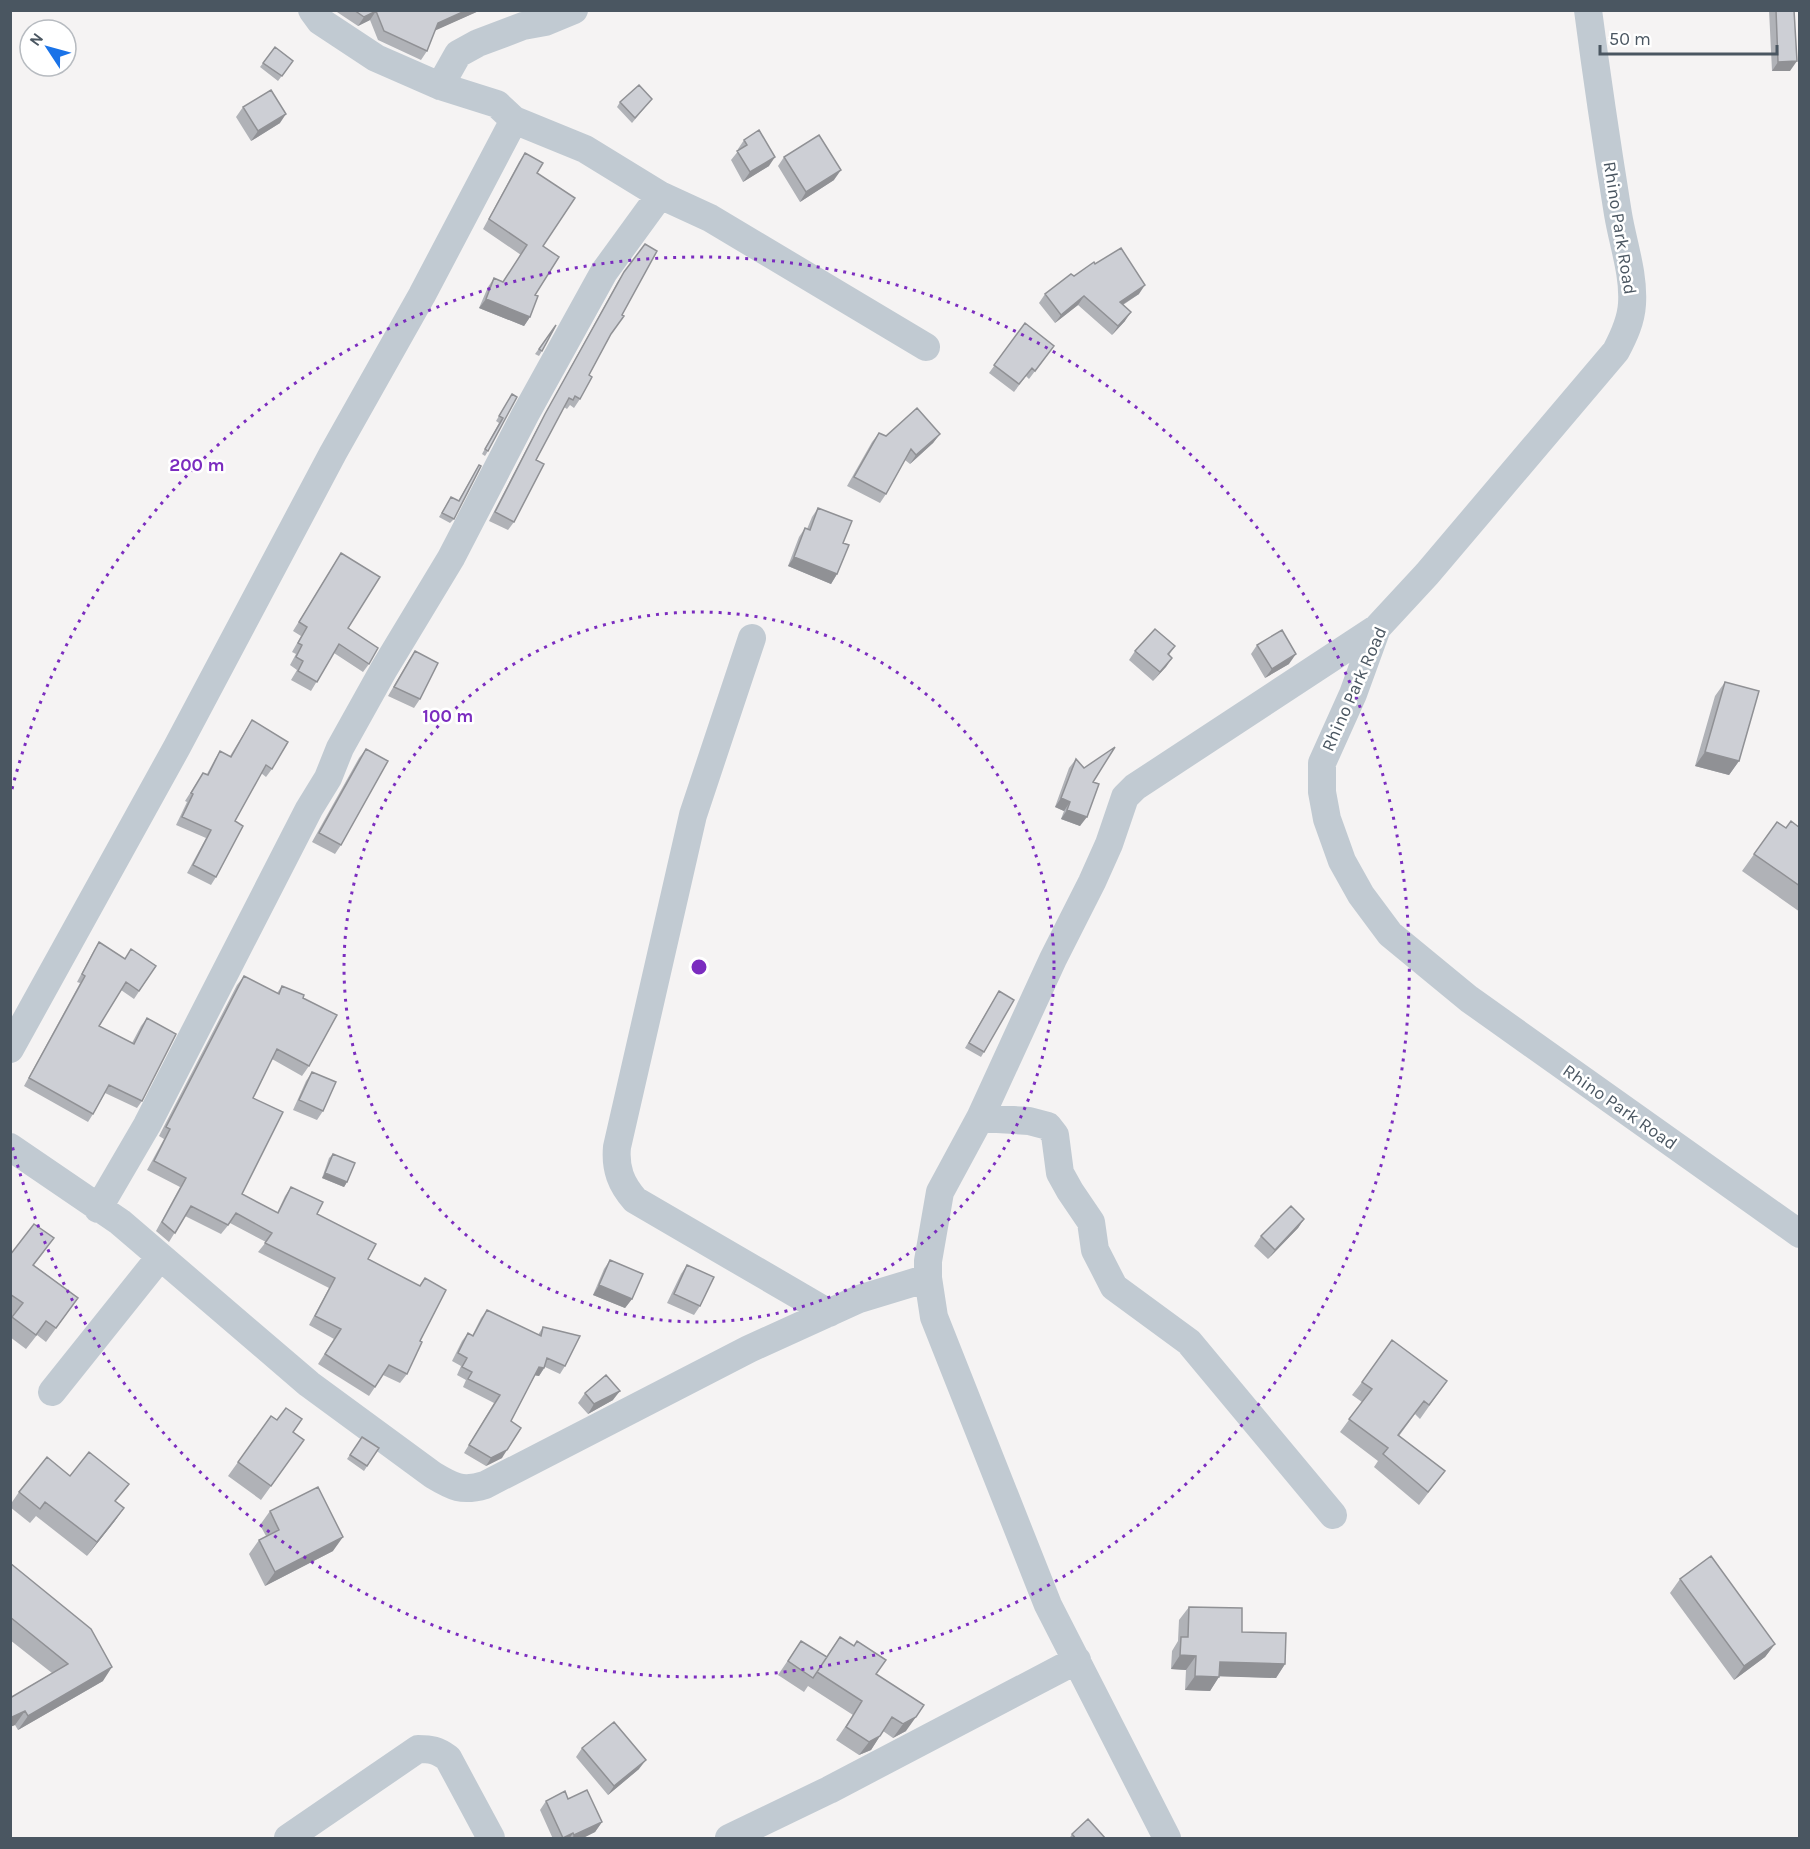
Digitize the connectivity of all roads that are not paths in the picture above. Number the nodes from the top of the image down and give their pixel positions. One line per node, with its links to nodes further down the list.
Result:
1 (312, 10): 4 (street)
2 (574, 10): 4 (street)
3 (1588, 10): 8 (street, Rhino Park Road)
4 (440, 86): 5 (street)
5 (514, 120): 6 (street); 10 (street)
6 (660, 195): 7 (street); 13 (street)
7 (926, 347)
8 (1377, 628): 11 (street); 14 (street, Rhino Park Road)
9 (752, 638): 17 (street)
10 (10, 1049)
11 (980, 1118): 16 (street); 19 (street)
12 (10, 1147): 13 (street)
13 (99, 1209): 15 (street)
14 (1800, 1234)
15 (160, 1257): 17 (street); 18 (street)
16 (927, 1278): 17 (street); 20 (street)
17 (829, 1313)
18 (52, 1392)
19 (1333, 1515)
20 (1077, 1660): 23 (street); 24 (street)
21 (288, 1839): 22 (street)
22 (491, 1839)
23 (729, 1839)
24 (1167, 1839)

